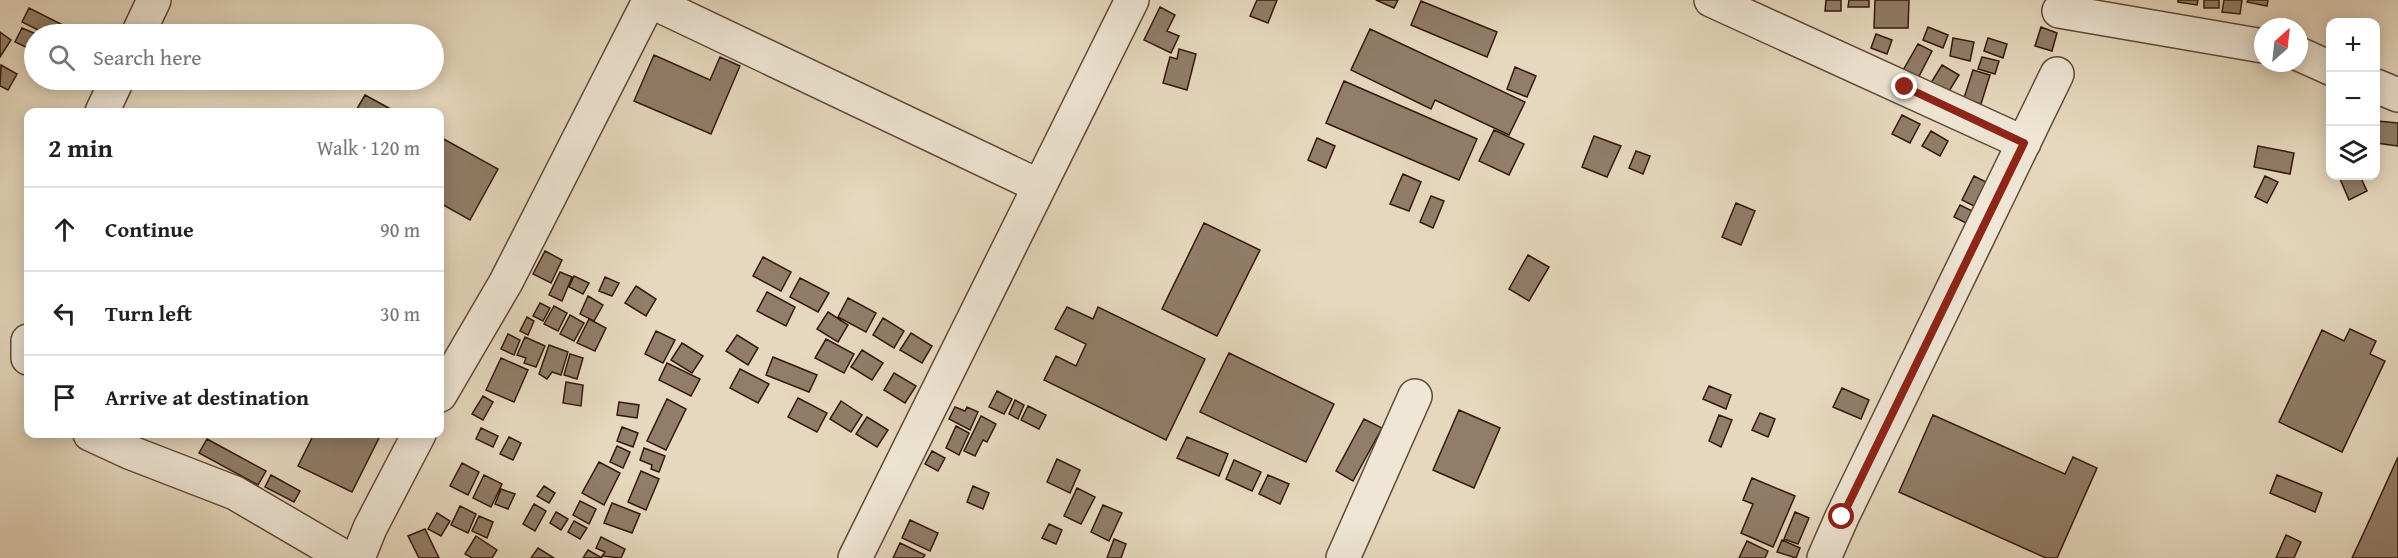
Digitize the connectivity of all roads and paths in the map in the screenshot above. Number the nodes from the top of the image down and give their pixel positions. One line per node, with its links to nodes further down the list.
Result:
1 (154, 0): 6 (street)
2 (648, 0): 16 (street); 17 (street)
3 (1132, 0): 16 (street)
4 (1711, 0): 15 (street)
5 (2059, 10): 7 (street)
6 (143, 24)
7 (2254, 44)
8 (2308, 58): 9 (street)
9 (2326, 66)
10 (2057, 74): 15 (street)
11 (2380, 88): 13 (street)
12 (112, 90): 14 (street)
13 (2398, 95)
14 (104, 108)
15 (2024, 143): 25 (street)
16 (1040, 186): 23 (street)
17 (444, 388)
18 (1415, 396): 24 (street)
19 (99, 438): 21 (street)
20 (417, 438): 22 (street)
21 (346, 558)
22 (357, 558)
23 (855, 558)
24 (1343, 558)
25 (1824, 558)

